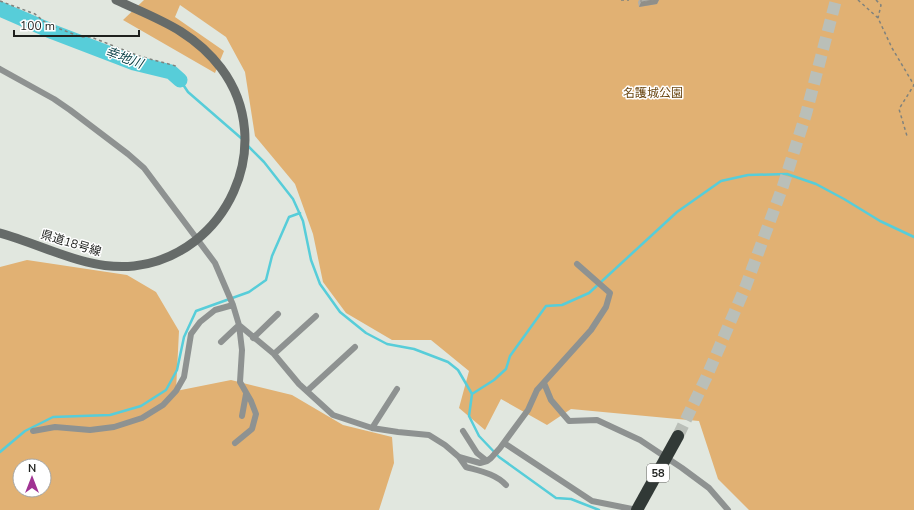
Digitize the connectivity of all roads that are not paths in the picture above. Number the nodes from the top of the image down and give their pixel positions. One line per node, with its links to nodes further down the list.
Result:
1 (116, 0): 3 (main road, 県道18号線)
2 (0, 69): 5 (street)
3 (0, 233)
4 (578, 264): 13 (street)
5 (233, 304): 8 (street); 19 (street)
6 (278, 314): 9 (street)
7 (316, 316): 12 (street)
8 (238, 325): 9 (street); 10 (street); 16 (street)
9 (253, 338): 12 (street)
10 (221, 342)
11 (355, 347): 15 (street)
12 (274, 354): 15 (street)
13 (544, 383): 23 (street); 28 (street)
14 (397, 389): 18 (street)
15 (307, 391): 18 (street)
16 (246, 394): 17 (street); 22 (street)
17 (242, 416)
18 (372, 428): 24 (street)
19 (33, 431)
20 (463, 431): 25 (street)
21 (678, 436): 27 (highway, 58)
22 (235, 443)
23 (502, 445): 25 (street); 27 (street)
24 (459, 457): 25 (street); 26 (street)
25 (489, 460)
26 (506, 486)
27 (637, 510)
28 (728, 510)

